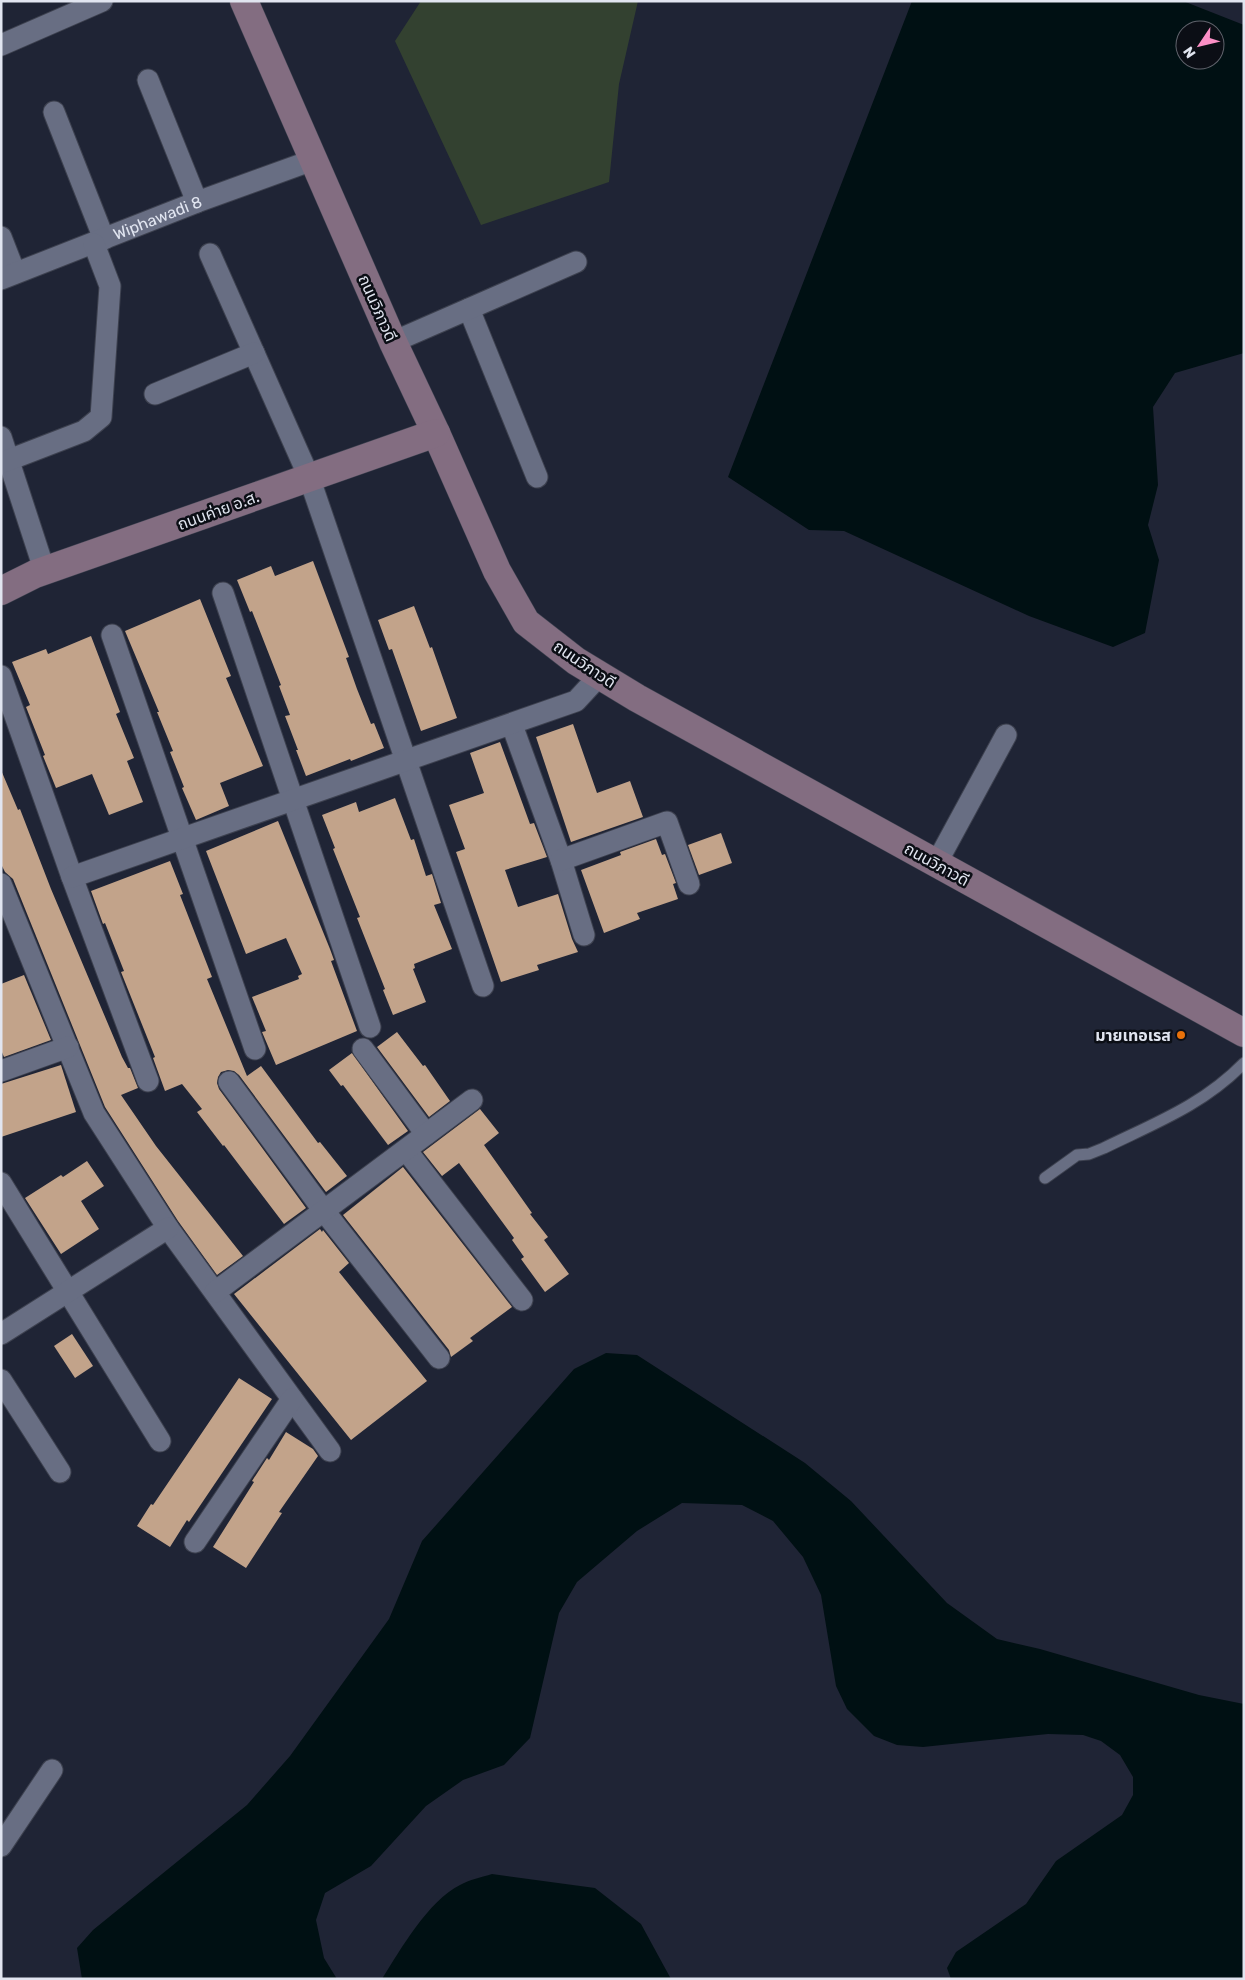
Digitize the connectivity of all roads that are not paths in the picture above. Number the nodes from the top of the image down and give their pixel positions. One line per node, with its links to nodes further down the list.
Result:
1 (102, 1): 3 (street)
2 (244, 1): 6 (street, ถนนวิภาวดี)
3 (1, 45)
4 (148, 80): 7 (street)
5 (54, 112): 9 (street)
6 (313, 160): 7 (street, Wiphawadi 8); 14 (street, ถนนวิภาวดี)
7 (197, 202): 9 (street, Wiphawadi 8)
8 (1, 237): 12 (street)
9 (99, 241): 12 (street, Wiphawadi 8); 19 (street)
10 (210, 254): 15 (street)
11 (576, 262): 13 (street)
12 (8, 276)
13 (470, 309): 14 (street); 20 (street)
14 (393, 342): 17 (street, ถนนวิภาวดี)
15 (254, 352): 16 (street); 21 (street)
16 (155, 394)
17 (436, 433): 21 (street, ถนนค่าย อ.ส.); 26 (street, ถนนวิภาวดี)
18 (1, 437): 19 (street)
19 (4, 462): 22 (street)
20 (537, 477)
21 (309, 478): 22 (street, ถนนค่าย อ.ส.); 30 (street)
22 (45, 572): 23 (street, ถนนค่าย อ.ส.)
23 (1, 591)
24 (223, 593): 31 (street)
25 (112, 635): 32 (street)
26 (600, 675): 28 (street); 34 (street, ถนนวิภาวดี)
27 (1, 676): 35 (street)
28 (512, 725): 30 (street); 33 (street)
29 (1006, 735): 34 (street)
30 (407, 760): 31 (street); 39 (street)
31 (294, 800): 32 (street); 40 (street)
32 (183, 839): 35 (street); 43 (street)
33 (561, 860): 36 (street); 38 (street)
34 (936, 864): 41 (street, ถนนวิภาวดี)
35 (72, 877): 47 (street)
36 (689, 884)
37 (3, 893): 42 (street)
38 (584, 934)
39 (483, 986)
40 (370, 1027)
41 (1244, 1033)
42 (68, 1047): 46 (street); 55 (street)
43 (255, 1049)
44 (363, 1049): 50 (street)
45 (1244, 1064): 52 (lane)
46 (1, 1071)
47 (148, 1081)
48 (229, 1082): 54 (street)
49 (472, 1100): 50 (street)
50 (426, 1134): 51 (street)
51 (406, 1150): 54 (street); 58 (street)
52 (1046, 1178)
53 (1, 1183): 56 (street)
54 (324, 1211): 57 (street); 60 (street)
55 (168, 1228): 56 (street); 57 (street)
56 (68, 1292): 59 (street); 63 (street)
57 (216, 1292): 62 (street)
58 (522, 1300)
59 (1, 1334)
60 (439, 1358)
61 (1, 1380): 65 (street)
62 (292, 1399): 64 (street); 66 (street)
63 (160, 1441)
64 (330, 1451)
65 (60, 1472)
66 (195, 1542)
67 (52, 1770): 68 (street)
68 (1, 1846)

